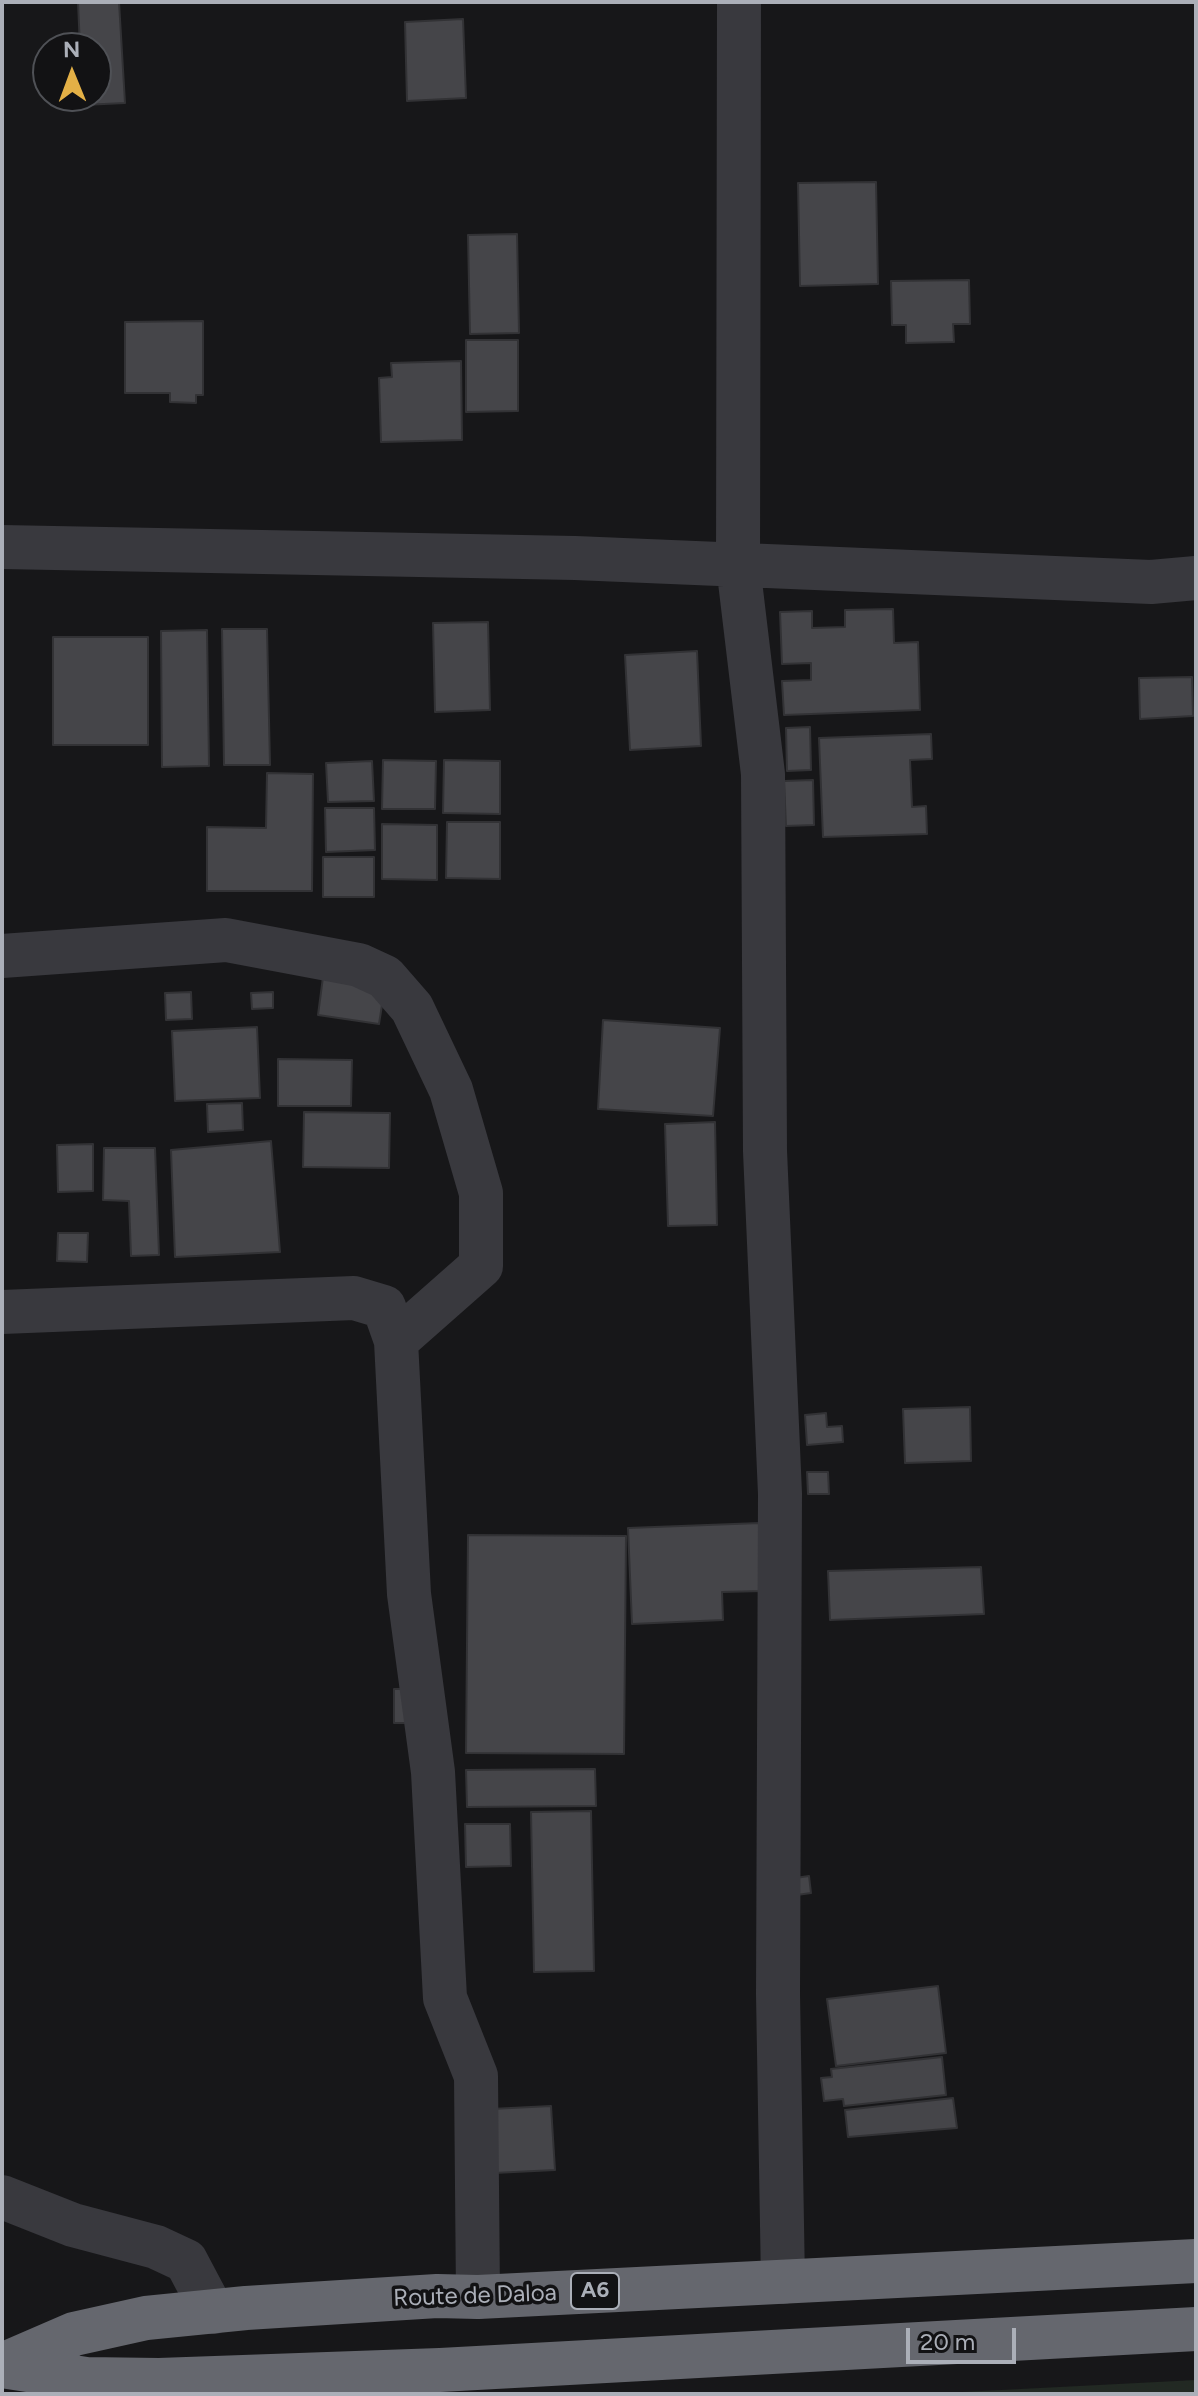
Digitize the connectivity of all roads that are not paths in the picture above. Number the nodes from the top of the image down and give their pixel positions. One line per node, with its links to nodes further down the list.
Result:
1 (739, 2): 3 (street)
2 (2, 547): 3 (street)
3 (738, 565): 4 (street); 10 (street)
4 (1196, 578)
5 (2, 956): 7 (street)
6 (2, 1312): 7 (street)
7 (396, 1341): 11 (street)
8 (2, 2197): 12 (street)
9 (1196, 2261): 10 (highway, Route de Daloa / A6)
10 (783, 2282): 11 (highway, Route de Daloa / A6)
11 (478, 2297): 12 (highway, Route de Daloa / A6)
12 (213, 2312): 14 (highway, Route de Daloa / A6)
13 (1196, 2329): 14 (highway, A6)
14 (2, 2366)

